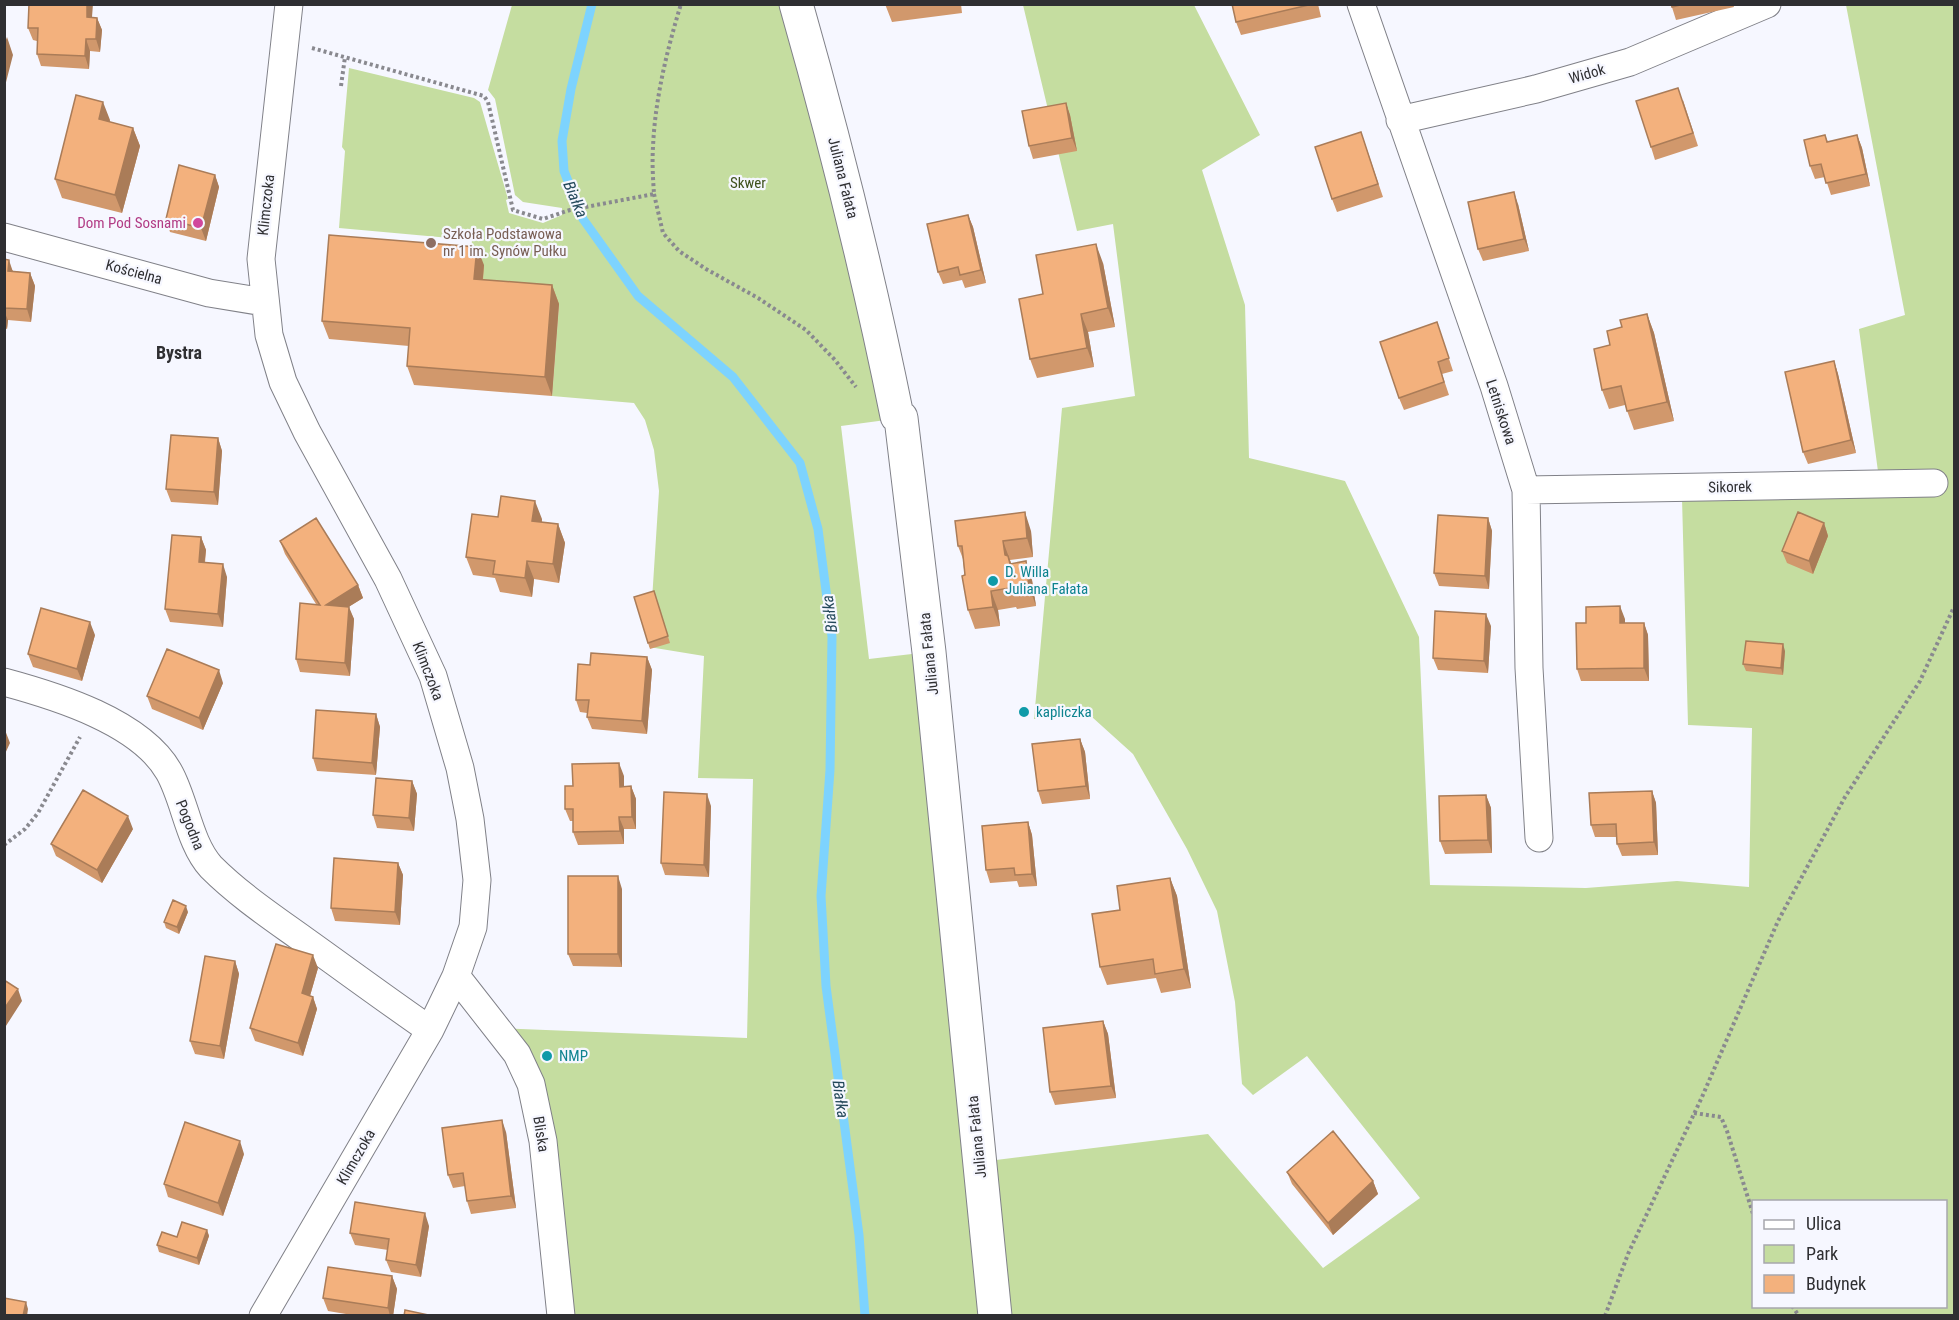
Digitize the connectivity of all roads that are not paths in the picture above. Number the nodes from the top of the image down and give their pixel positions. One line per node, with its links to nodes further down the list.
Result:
1 (289, 4): 7 (street, Klimczoka)
2 (796, 4): 16 (street, Juliana Fałata)
3 (1361, 4): 5 (street, Letniskowa)
4 (1767, 4): 5 (street, Widok)
5 (1400, 120): 9 (street, Letniskowa)
6 (4, 237): 7 (street, Kościelna)
7 (264, 302): 12 (street, Klimczoka)
8 (1934, 483): 9 (street, Sikorek)
9 (1526, 490): 11 (street, Letniskowa)
10 (4, 682): 13 (street, Pogodna)
11 (1539, 838)
12 (456, 976): 13 (street, Klimczoka); 15 (street, Bliska)
13 (430, 1030): 14 (street, Klimczoka)
14 (263, 1316)
15 (561, 1316)
16 (995, 1316)

